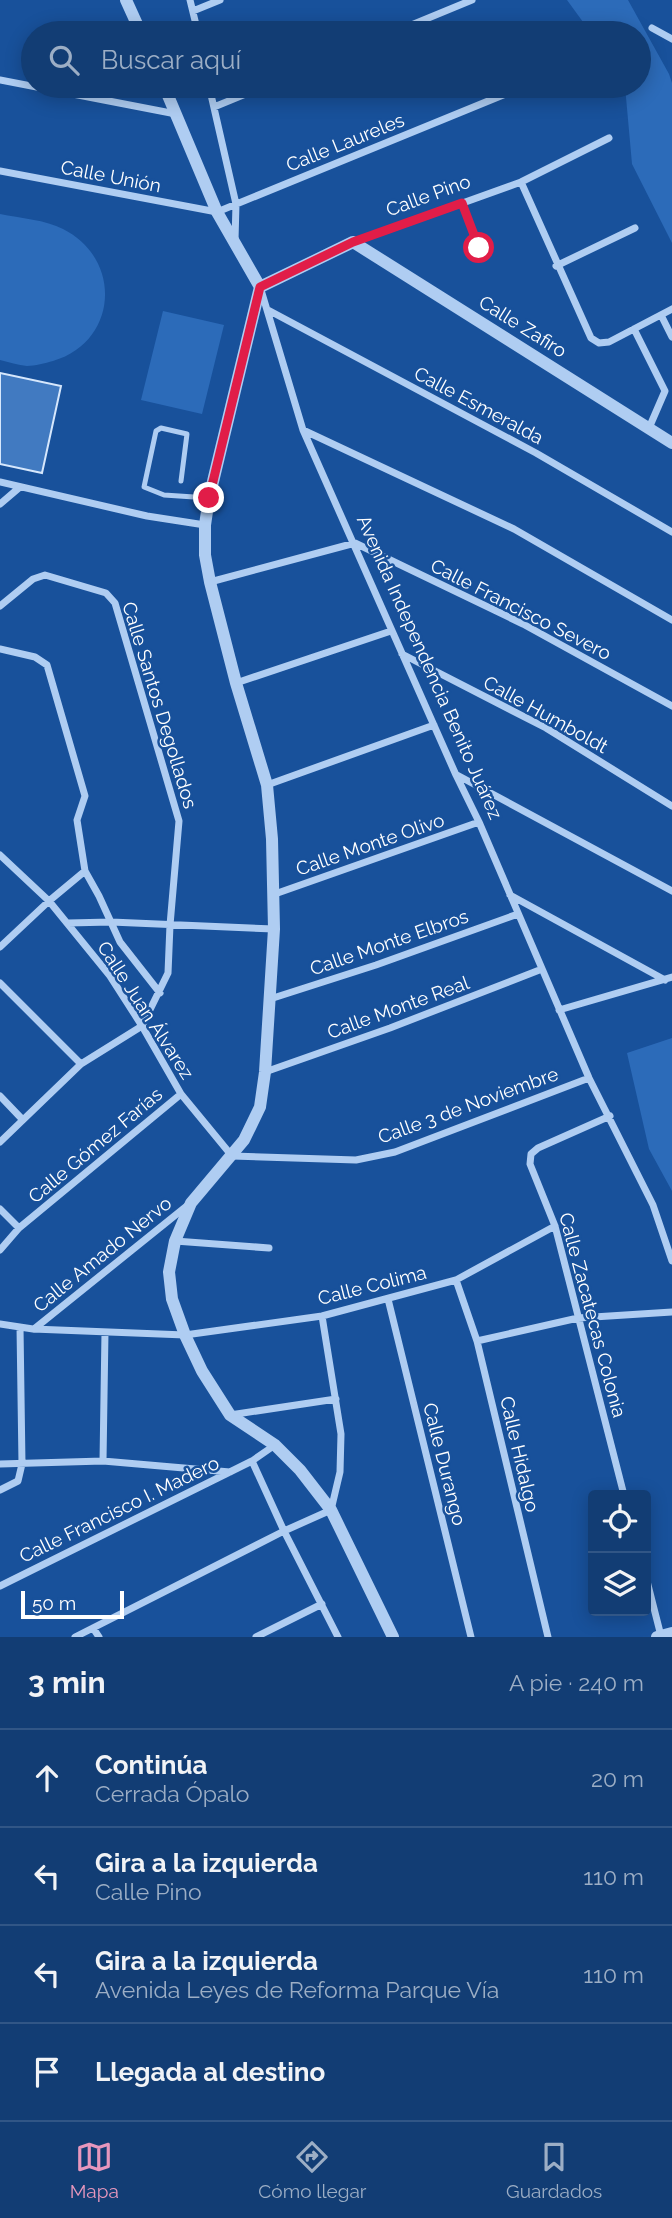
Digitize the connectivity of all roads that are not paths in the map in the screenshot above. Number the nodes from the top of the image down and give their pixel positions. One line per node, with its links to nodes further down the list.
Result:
1 (126, 0): 6 (street)
2 (190, 0): 5 (street)
3 (220, 0): 5 (street)
4 (472, 0): 8 (street)
5 (193, 11): 7 (street)
6 (136, 21)
7 (195, 21)
8 (421, 21)
9 (652, 29): 10 (street)
10 (672, 39)
11 (0, 80): 12 (street)
12 (21, 84)
13 (93, 98): 19 (street)
14 (169, 98): 19 (street, Avenida Independencia Benito Juárez)
15 (212, 98): 18 (street)
16 (236, 98): 18 (street)
17 (496, 98): 24 (street, Calle Laureles)
18 (214, 107): 24 (street)
19 (176, 114): 25 (street, Avenida Independencia Benito Juárez)
20 (609, 138): 22 (street, Calle Pino)
21 (0, 171): 25 (street, Calle Unión)
22 (521, 182): 23 (street, Calle Pino); 30 (street)
23 (462, 203): 28 (street, Calle Pino); 29 (street)
24 (236, 204): 25 (street, Calle Laureles); 27 (street)
25 (217, 212): 27 (street, Avenida Independencia Benito Juárez)
26 (635, 228): 30 (street)
27 (235, 240): 31 (street, Avenida Independencia Benito Juárez)
28 (353, 242): 31 (street, Calle Pino); 37 (street, Calle Zafiro)
29 (479, 248)
30 (556, 266): 35 (street)
31 (260, 287): 33 (street, Avenida Independencia Benito Juárez); 43 (street)
32 (672, 309): 34 (street)
33 (268, 310): 38 (street, Avenida Independencia Benito Juárez); 46 (street, Calle Esmeralda)
34 (661, 315): 35 (street); 36 (street)
35 (634, 329): 37 (street)
36 (672, 337)
37 (649, 428): 39 (street, Calle Zafiro)
38 (303, 430): 47 (street, Avenida Independencia Benito Juárez); 50 (street)
39 (672, 443)
40 (181, 481): 43 (lane)
41 (0, 482): 42 (street)
42 (20, 487): 44 (street); 45 (street)
43 (209, 498): 45 (street)
44 (0, 504)
45 (205, 526): 48 (street)
46 (672, 532)
47 (355, 543): 48 (street); 51 (street, Avenida Independencia Benito Juárez); 55 (street, Calle Francisco Severo)
48 (210, 582): 54 (street)
49 (0, 606): 70 (street, Calle Santos Degollados)
50 (672, 620)
51 (391, 631): 53 (street, Avenida Independencia Benito Juárez); 54 (street)
52 (0, 649): 62 (street)
53 (402, 654): 56 (street, Avenida Independencia Benito Juárez); 59 (street, Calle Humboldt)
54 (236, 683): 58 (street)
55 (672, 706)
56 (434, 725): 57 (street, Avenida Independencia Benito Juárez); 58 (street)
57 (456, 775): 60 (street, Avenida Independencia Benito Juárez); 63 (street)
58 (267, 785): 64 (street)
59 (672, 806)
60 (479, 822): 64 (street, Calle Monte Olivo); 65 (street, Avenida Independencia Benito Juárez)
61 (0, 855): 66 (street, Calle Juan Álvarez)
62 (85, 871): 66 (street); 68 (street)
63 (672, 891)
64 (272, 895): 71 (street)
65 (510, 895): 67 (street, Avenida Independencia Benito Juárez); 74 (street)
66 (49, 901): 69 (street, Calle Juan Álvarez); 72 (street)
67 (518, 914): 73 (street, Avenida Independencia Benito Juárez); 77 (street, Calle Monte Elbros)
68 (111, 922): 69 (street); 70 (street); 76 (street)
69 (68, 923): 79 (street, Calle Juan Álvarez)
70 (170, 925): 71 (street); 76 (street, Calle Santos Degollados)
71 (274, 929): 77 (street)
72 (0, 947)
73 (542, 969): 78 (street, Avenida Independencia Benito Juárez); 81 (street, Calle Monte Real)
74 (668, 978): 78 (street)
75 (0, 983): 80 (street)
76 (160, 993): 79 (street, Calle Santos Degollados)
77 (270, 999): 81 (street)
78 (559, 1010): 82 (street, Avenida Independencia Benito Juárez)
79 (142, 1026): 80 (street); 83 (street, Calle Juan Álvarez)
80 (80, 1064): 86 (street)
81 (265, 1072): 88 (street)
82 (589, 1078): 85 (street, Avenida Independencia Benito Juárez); 88 (street, Calle 3 de Noviembre)
83 (181, 1094): 88 (street, Calle Juan Álvarez); 92 (street, Calle Gómez Farías)
84 (0, 1096): 86 (street)
85 (610, 1116): 91 (street, Calle Zacatecas Colonia); 96 (street, Avenida Independencia Benito Juárez)
86 (22, 1119): 87 (street)
87 (0, 1142)
88 (232, 1156): 89 (street)
89 (191, 1203): 93 (street); 104 (street, Calle Amado Nervo)
90 (0, 1209): 92 (street)
91 (555, 1226): 97 (street, Calle Colima); 101 (street, Calle Zacatecas Colonia)
92 (19, 1228): 95 (street, Calle Gómez Farías)
93 (175, 1241): 94 (street); 106 (street)
94 (270, 1248)
95 (0, 1250)
96 (672, 1261)
97 (456, 1280): 98 (street, Calle Colima); 107 (street, Calle Hidalgo)
98 (388, 1299): 100 (street, Calle Colima); 130 (street, Calle Durango)
99 (672, 1312): 101 (street)
100 (322, 1316): 106 (street, Calle Colima); 108 (street)
101 (578, 1318): 107 (street); 117 (street, Calle Zacatecas Colonia)
102 (0, 1324): 103 (street, Calle Colima)
103 (20, 1327): 104 (street, Calle Colima); 114 (street)
104 (33, 1329): 105 (street, Calle Colima)
105 (105, 1332): 106 (street, Calle Colima); 111 (street)
106 (184, 1335): 109 (street)
107 (477, 1342): 131 (street, Calle Hidalgo)
108 (336, 1399): 109 (street); 118 (street)
109 (230, 1415): 110 (street)
110 (275, 1445): 112 (street, Calle Francisco I. Madero); 118 (street)
111 (103, 1461): 114 (street); 115 (street)
112 (252, 1461): 115 (street, Calle Francisco I. Madero); 119 (street)
113 (0, 1464): 114 (street)
114 (22, 1464): 116 (street)
115 (230, 1472): 120 (street, Calle Francisco I. Madero)
116 (0, 1490)
117 (623, 1490)
118 (331, 1510): 119 (street); 129 (street)
119 (284, 1531): 122 (street); 123 (street)
120 (0, 1586)
121 (651, 1594): 124 (street)
122 (322, 1604): 127 (street); 128 (street)
123 (93, 1628): 125 (street); 126 (street)
124 (663, 1636)
125 (75, 1637)
126 (99, 1637)
127 (256, 1637)
128 (338, 1637)
129 (393, 1637)
130 (471, 1637)
131 (548, 1637)

